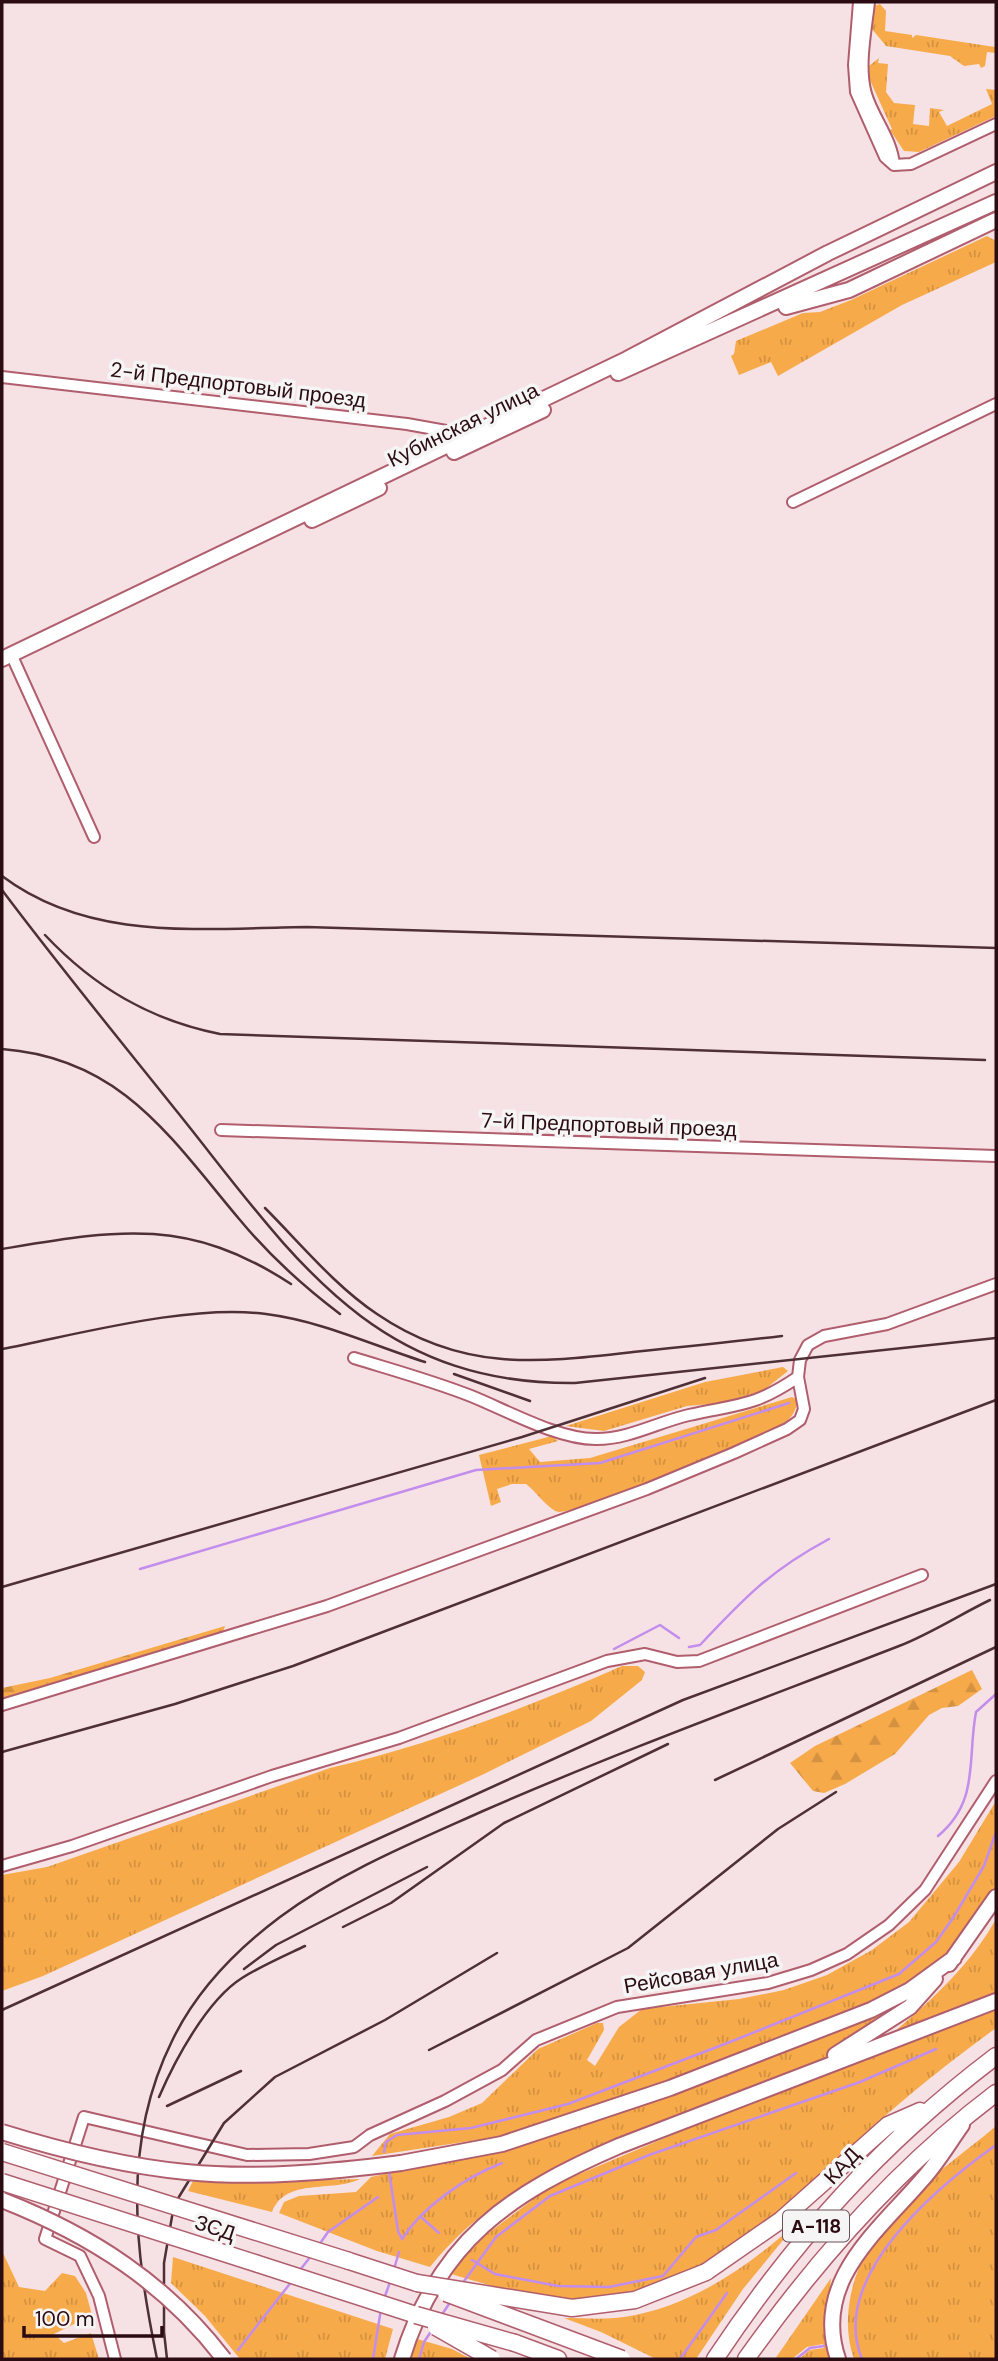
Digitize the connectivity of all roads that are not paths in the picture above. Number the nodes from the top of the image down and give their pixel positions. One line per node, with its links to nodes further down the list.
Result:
1 (859, 2): 4 (street)
2 (869, 2): 4 (street)
3 (996, 124): 4 (street)
4 (894, 164)
5 (996, 172): 11 (main road, Кубинская улица)
6 (996, 202): 8 (main road, Кубинская улица)
7 (996, 220): 8 (main road)
8 (754, 314): 11 (main road, Кубинская улица)
9 (2, 377): 11 (street, 2-й Предпортовый проезд)
10 (996, 404): 12 (street)
11 (459, 444): 13 (main road, Кубинская улица)
12 (793, 502)
13 (8, 661): 14 (street)
14 (94, 837)
15 (221, 1130): 16 (street, 7-й Предпортовый проезд)
16 (996, 1156)
17 (996, 1284): 19 (street)
18 (354, 1358): 19 (street)
19 (798, 1377): 21 (street)
20 (922, 1575): 23 (street)
21 (2, 1706)
22 (996, 1781): 38 (street, Рейсовая улица)
23 (2, 1866)
24 (996, 1897): 25 (main road)
25 (954, 1958): 28 (main road); 32 (main road, bridge)
26 (996, 2001): 28 (main road)
27 (996, 2056): 30 (highway, КАД / А-118)
28 (792, 2079): 40 (main road)
29 (996, 2093): 31 (highway, А-118)
30 (932, 2106): 36 (highway, bridge); 44 (highway, КАД / А-118)
31 (972, 2111): 45 (highway, А-118); 46 (main road)
32 (2, 2132)
33 (2, 2152): 36 (highway, ЗСД, bridge)
34 (2, 2182): 37 (highway, ЗСД, bridge)
35 (2, 2200): 39 (main road, bridge)
36 (417, 2283): 43 (highway, bridge)
37 (416, 2315): 41 (highway, bridge); 42 (highway, bridge)
38 (115, 2359)
39 (224, 2359)
40 (402, 2359)
41 (492, 2359)
42 (558, 2359)
43 (622, 2359)
44 (715, 2359)
45 (746, 2359)
46 (838, 2359)

